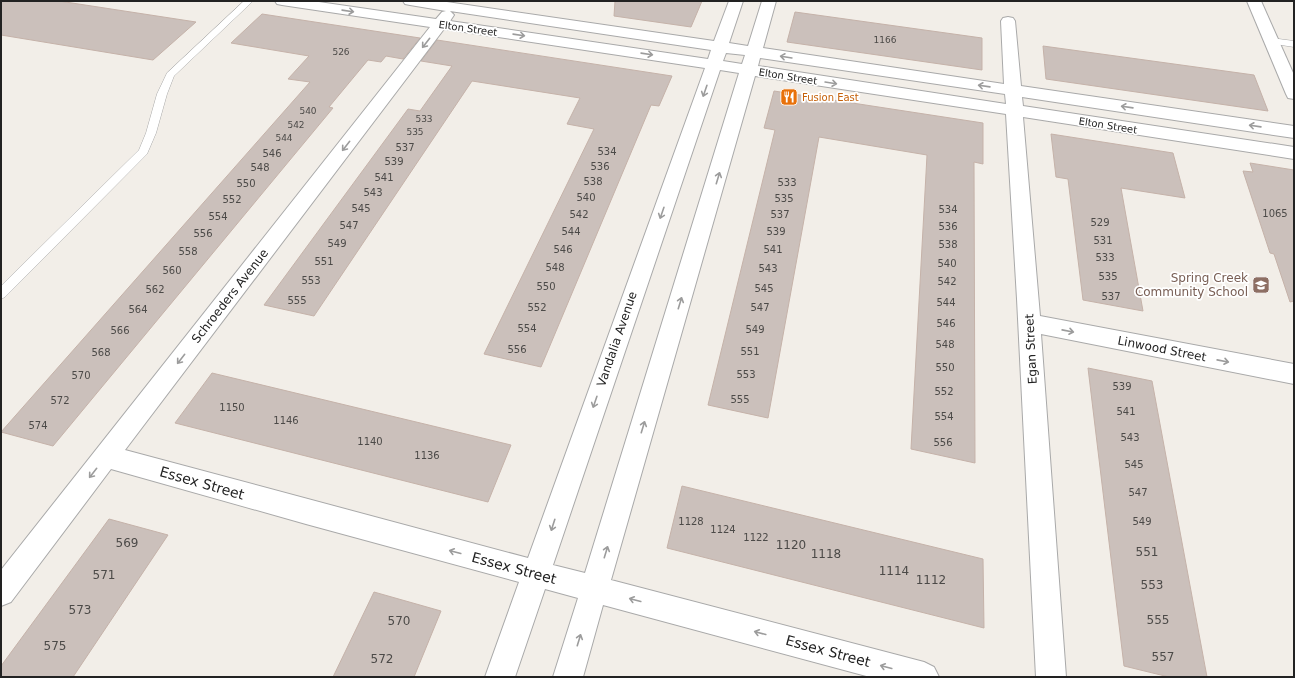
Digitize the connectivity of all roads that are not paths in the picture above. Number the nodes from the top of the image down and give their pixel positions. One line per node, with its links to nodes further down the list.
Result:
1 (249, 1): 18 (lane)
2 (282, 1): 9 (street, Elton Street, one-way to 9)
3 (410, 1): 7 (street, Elton Street)
4 (736, 1): 12 (street, Vandalia Avenue)
5 (769, 1): 13 (street)
6 (1254, 1): 10 (street)
7 (455, 4): 9 (street, Schroeders Avenue); 12 (street, Elton Street)
8 (1008, 21): 15 (street, Egan Street)
9 (440, 24): 12 (street, Elton Street, one-way to 12); 21 (street, Schroeders Avenue, one-way to 21)
10 (1271, 41): 11 (lane); 14 (street)
11 (1294, 44)
12 (717, 56): 13 (street, Elton Street); 22 (street, Vandalia Avenue, one-way to 22)
13 (752, 61): 15 (street, Elton Street); 23 (street, one-way to 13)
14 (1294, 94)
15 (1014, 100): 16 (street, Elton Street, one-way to 15); 17 (street, Elton Street); 19 (street, Egan Street)
16 (1294, 132)
17 (1294, 153)
18 (1, 294)
19 (1029, 323): 20 (street, Linwood Street, one-way to 20); 28 (street, Egan Street)
20 (1294, 374)
21 (106, 456): 22 (street, Essex Street, one-way to 21); 24 (street, Schroeders Avenue, one-way to 24)
22 (537, 574): 23 (street, Essex Street); 25 (street, Vandalia Avenue)
23 (595, 589): 26 (street, one-way to 23); 27 (street, Essex Street, one-way to 23)
24 (1, 592)
25 (500, 677)
26 (568, 677)
27 (924, 677)
28 (1051, 677)

